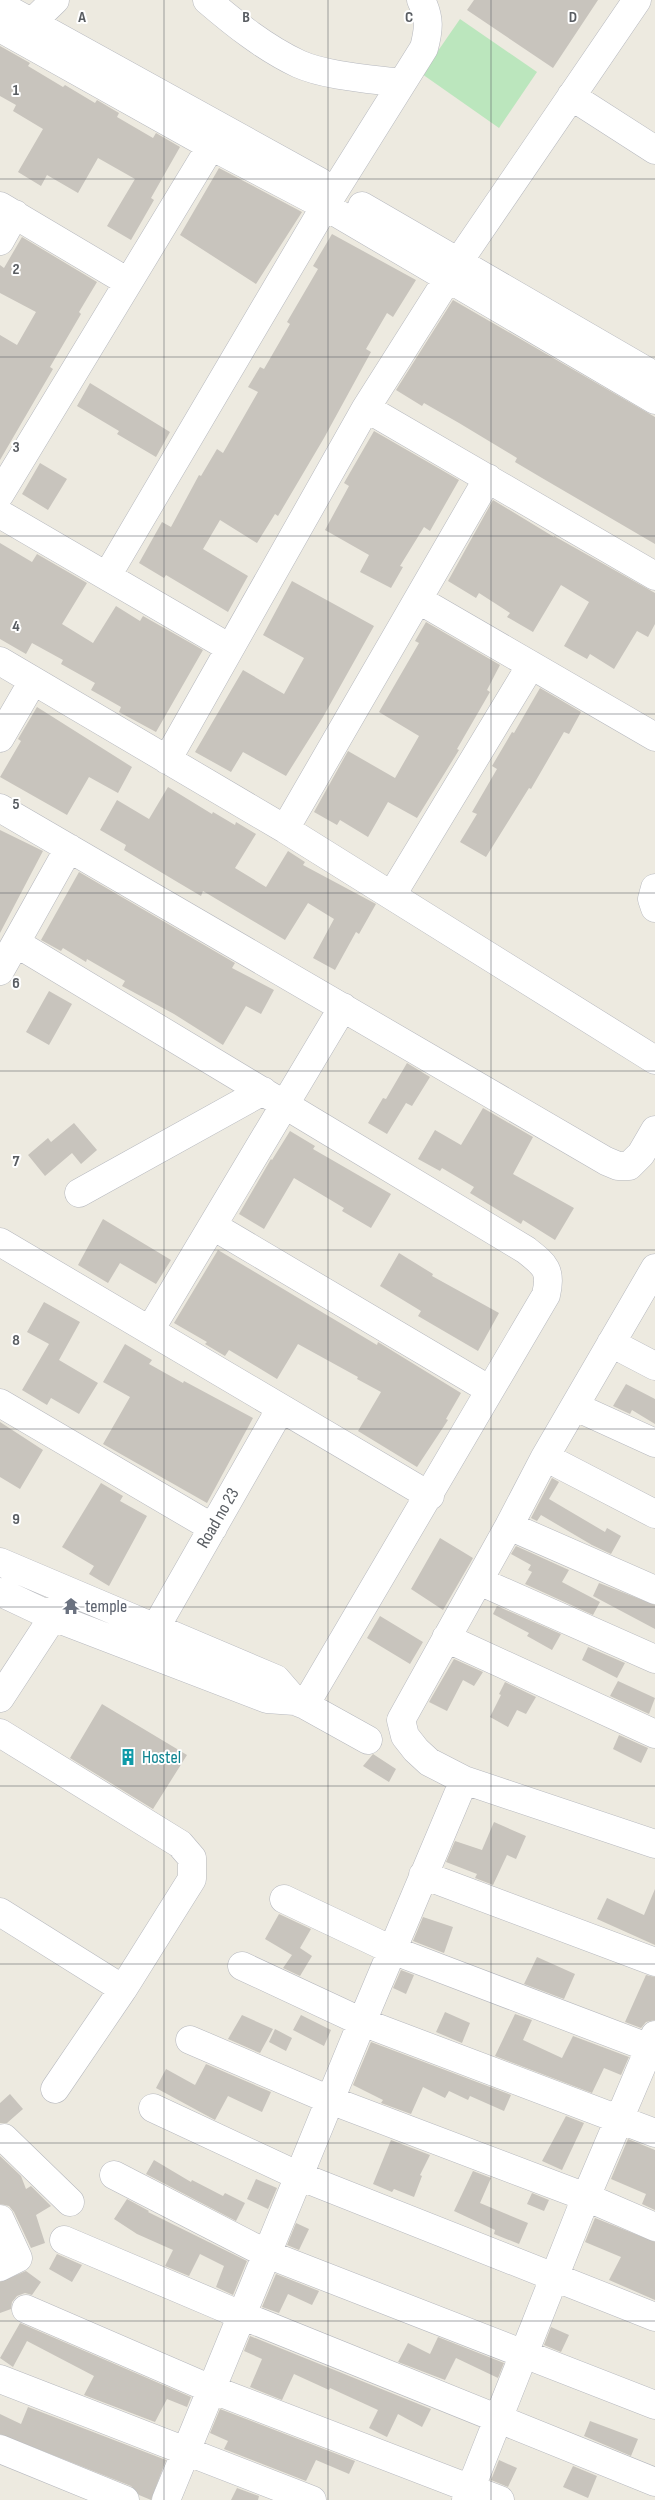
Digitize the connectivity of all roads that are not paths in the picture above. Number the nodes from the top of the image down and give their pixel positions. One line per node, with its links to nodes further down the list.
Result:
1 (55, 0): 6 (street)
2 (207, 0): 7 (street)
3 (421, 0): 7 (street)
4 (637, 0): 8 (street)
5 (0, 5): 6 (street)
6 (16, 29): 9 (street); 11 (street)
7 (402, 82): 11 (street)
8 (571, 96): 10 (street); 14 (street)
9 (211, 146): 11 (street); 15 (street)
10 (655, 150)
11 (330, 198): 14 (street); 22 (street)
12 (7, 210): 13 (street); 15 (street)
13 (0, 241)
14 (453, 270): 16 (street); 17 (street); 18 (street)
15 (128, 282): 20 (street)
16 (655, 376)
17 (655, 400)
18 (366, 408): 19 (street); 25 (street)
19 (488, 478): 23 (street); 24 (street)
20 (0, 494)
21 (0, 514): 22 (street)
22 (107, 576): 25 (street)
23 (655, 576)
24 (419, 600): 27 (street); 33 (street)
25 (230, 648): 31 (street)
26 (0, 661): 28 (street)
27 (531, 665): 29 (street); 36 (street)
28 (34, 681): 30 (street); 31 (street)
29 (655, 736)
30 (0, 738)
31 (167, 760): 33 (street)
32 (0, 808): 34 (street)
33 (285, 829): 36 (street)
34 (69, 848): 38 (street); 40 (street)
35 (655, 888): 37 (street)
36 (392, 895): 41 (street)
37 (655, 908)
38 (16, 943): 39 (street); 42 (street)
39 (0, 971)
40 (343, 1007): 42 (street); 43 (street)
41 (655, 1060)
42 (273, 1098): 44 (street); 45 (street); 51 (street)
43 (655, 1130)
44 (79, 1193)
45 (213, 1226): 48 (street); 51 (street)
46 (0, 1242): 48 (street)
47 (652, 1279): 49 (street)
48 (150, 1330): 54 (street)
49 (611, 1342): 50 (street); 53 (street)
50 (655, 1366)
51 (490, 1390): 57 (street)
52 (0, 1403): 60 (street)
53 (576, 1407): 55 (street); 56 (street)
54 (281, 1408): 57 (street); 60 (street, Road no 23)
55 (655, 1443)
56 (545, 1457): 58 (street); 59 (street)
57 (430, 1496): 71 (street)
58 (655, 1514)
59 (510, 1526): 62 (street); 64 (street)
60 (213, 1528): 67 (street, Road no 23)
61 (0, 1562): 63 (street)
62 (479, 1581): 68 (street); 69 (street)
63 (66, 1590): 66 (street); 67 (street)
64 (655, 1590)
65 (0, 1592): 66 (street)
66 (53, 1617): 70 (street); 71 (street)
67 (156, 1627): 71 (street)
68 (446, 1638): 73 (street); 75 (street)
69 (655, 1659)
70 (0, 1698)
71 (300, 1703): 74 (street)
72 (0, 1733): 83 (street)
73 (655, 1734)
74 (368, 1740)
75 (464, 1780): 76 (street); 77 (street)
76 (655, 1844)
77 (423, 1875): 80 (street); 81 (street)
78 (284, 1899): 80 (street)
79 (0, 1912): 83 (street)
80 (392, 1950): 84 (street); 86 (street)
81 (655, 1962)
82 (242, 1966): 84 (street)
83 (123, 1988): 87 (street)
84 (362, 2022): 88 (street); 90 (street)
85 (190, 2040): 88 (street)
86 (653, 2045): 90 (street)
87 (55, 2089)
88 (330, 2100): 94 (street); 95 (street)
89 (153, 2108): 94 (street)
90 (621, 2119): 91 (street); 95 (street)
91 (655, 2133)
92 (0, 2139): 96 (street)
93 (114, 2175): 100 (street)
94 (299, 2176): 100 (street); 102 (street)
95 (586, 2197): 98 (street); 102 (street)
96 (70, 2202)
97 (0, 2219): 101 (street)
98 (655, 2227)
99 (64, 2240): 104 (street)
100 (267, 2254): 104 (street); 106 (street)
101 (0, 2267)
102 (554, 2278): 105 (street); 106 (street)
103 (26, 2309): 108 (street)
104 (241, 2315): 108 (street); 110 (street)
105 (655, 2317)
106 (524, 2352): 109 (street); 110 (street)
107 (0, 2378): 112 (street)
108 (211, 2389): 112 (street); 114 (street)
109 (655, 2405)
110 (499, 2418): 113 (street); 114 (street)
111 (0, 2449): 115 (street)
112 (186, 2450): 116 (street); 117 (street)
113 (655, 2482)
114 (468, 2494): 118 (street)
115 (125, 2500)
116 (166, 2500)
117 (312, 2500)
118 (500, 2500)

